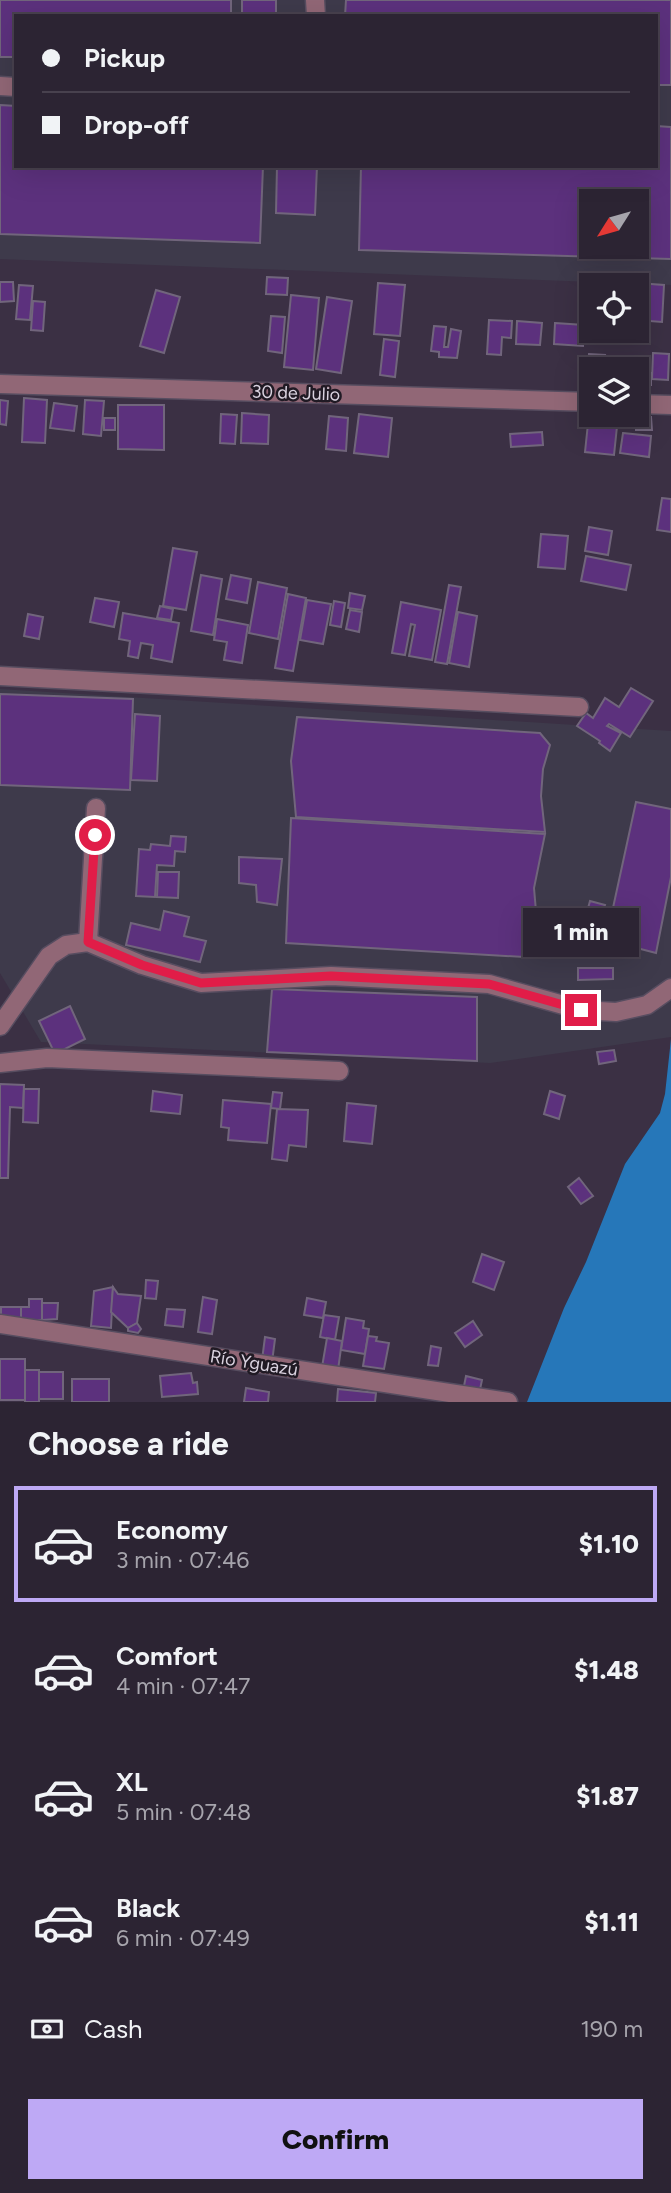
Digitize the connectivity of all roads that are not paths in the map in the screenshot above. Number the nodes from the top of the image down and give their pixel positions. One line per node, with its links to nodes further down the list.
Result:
1 (0, 384): 2 (street, 30 de Julio)
2 (579, 402)
3 (649, 404): 4 (street)
4 (671, 405)
5 (0, 676): 6 (street)
6 (579, 707)
7 (96, 808): 8 (street)
8 (88, 942): 9 (street); 10 (street)
9 (671, 988)
10 (0, 1026)
11 (0, 1063): 12 (street)
12 (339, 1071)
13 (0, 1324): 14 (street, Río Yguazú)
14 (508, 1402)

